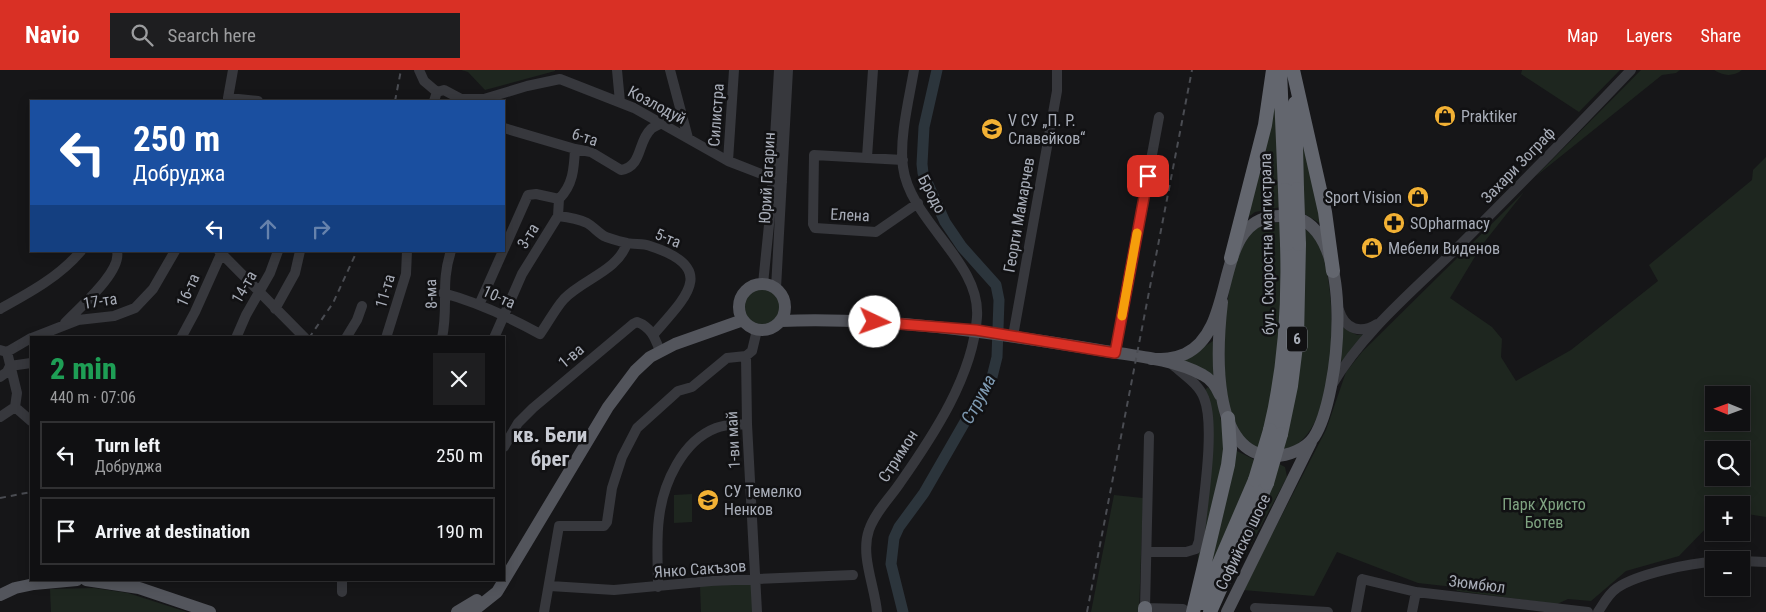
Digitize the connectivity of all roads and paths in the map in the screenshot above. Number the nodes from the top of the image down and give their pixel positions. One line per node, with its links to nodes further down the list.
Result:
1 (233, 70): 17 (street)
2 (419, 70): 16 (street)
3 (617, 70): 19 (street)
4 (670, 70): 23 (street)
5 (734, 70): 27 (street, Силистра)
6 (779, 70): 28 (street, Юрий Гагарин)
7 (788, 70): 28 (street, Юрий Гагарин)
8 (873, 70): 25 (street)
9 (914, 70): 26 (street, Бродо)
10 (1057, 70): 73 (street, Георги Мамарчев)
11 (1273, 70): 44 (highway)
12 (1280, 70): 29 (highway, бул. Скоростна магистрала / 6)
13 (1293, 70): 29 (highway, бул. Скоростна магистрала / 6); 45 (highway)
14 (1631, 70): 61 (street, Захари Зограф)
15 (560, 75): 18 (street, Козлодуй); 19 (street, Козлодуй)
16 (436, 97): 18 (street, Козлодуй)
17 (228, 100)
18 (488, 100)
19 (620, 102): 21 (street, Козлодуй)
20 (1159, 117): 77 (street)
21 (662, 123): 23 (street, Козлодуй); 24 (street, 6-та)
22 (505, 128): 24 (street, 6-та)
23 (688, 138): 27 (street, Козлодуй)
24 (575, 149): 30 (street, 3-та)
25 (867, 157): 26 (street); 31 (street, Елена)
26 (903, 160): 31 (street, Бродо)
27 (728, 161): 28 (street, Козлодуй)
28 (777, 180): 46 (street, Юрий Гагарин); 47 (street, Юрий Гагарин)
29 (1291, 190): 94 (highway, бул. Скоростна магистрала / 6, bridge)
30 (559, 199): 32 (street, 3-та); 34 (street)
31 (918, 203): 63 (street, Бродо)
32 (558, 216): 33 (street, 5-та); 57 (street, 3-та)
33 (627, 243): 57 (street, 10-та); 75 (street, 5-та)
34 (505, 246)
35 (80, 252): 55 (street)
36 (117, 252): 62 (street)
37 (174, 252): 62 (street, 17-та)
38 (220, 252): 48 (street); 66 (street, 16-та)
39 (278, 252): 48 (street, 14-та)
40 (300, 252): 56 (street)
41 (407, 252): 70 (street, 11-та)
42 (452, 252): 49 (street, 8-ма)
43 (502, 252): 52 (street)
44 (1231, 258): 45 (main road, Софийско шосе); 50 (main road, Софийско шосе)
45 (1333, 270): 51 (main road, Софийско шосе)
46 (763, 284): 47 (main road); 58 (main road)
47 (776, 288): 54 (main road)
48 (260, 292): 56 (street); 67 (street, 14-та)
49 (443, 293): 52 (street, 10-та); 71 (street, 8-ма)
50 (1222, 302): 79 (main road); 86 (main road)
51 (1337, 302): 61 (street, Захари Зограф); 84 (main road, Софийско шосе)
52 (479, 305): 57 (street, 10-та)
53 (362, 306): 69 (street)
54 (786, 306): 59 (main road); 60 (main road)
55 (0, 309)
56 (275, 309): 68 (street)
57 (504, 315): 72 (street, 3-та)
58 (742, 316): 64 (main road); 75 (main road)
59 (816, 319): 60 (main road); 63 (main road)
60 (781, 321): 64 (main road)
61 (1383, 321): 84 (street, Захари Зограф)
62 (64, 324): 65 (street, 17-та)
63 (978, 327): 73 (main road); 125 (street, Стримон)
64 (757, 330): 78 (street, 1-ви май)
65 (37, 336)
66 (182, 336)
67 (237, 336)
68 (303, 336)
69 (347, 336)
70 (387, 336)
71 (442, 336)
72 (495, 336)
73 (1009, 336): 77 (main road)
74 (30, 339): 76 (street, 17-та)
75 (657, 343): 92 (street, 1-ва); 100 (main road); 102 (main road)
76 (4, 351): 82 (street)
77 (1115, 353): 79 (main road)
78 (746, 356): 89 (street, 1-ви май); 109 (street)
79 (1151, 359): 81 (main road)
80 (30, 363): 82 (street)
81 (1173, 365): 86 (main road); 96 (street)
82 (10, 366): 83 (street); 85 (street)
83 (0, 377)
84 (1331, 388): 91 (main road, Софийско шосе)
85 (15, 407): 87 (street); 88 (street)
86 (1226, 413): 93 (main road); 119 (highway)
87 (0, 417)
88 (30, 420)
89 (746, 424): 103 (street, 1-ви май); 111 (street)
90 (1149, 436): 96 (street)
91 (1314, 437): 93 (main road); 95 (main road, Софийско шосе)
92 (505, 445)
93 (1279, 456): 95 (main road, Софийско шосе)
94 (1261, 482): 126 (highway, бул. Скоростна магистрала / 6); 127 (highway, бул. Скоростна магистрала / 6)
95 (1289, 486): 128 (main road, Софийско шосе)
96 (1148, 552): 118 (street)
97 (1750, 561): 98 (street)
98 (1766, 562)
99 (1705, 563): 133 (street)
100 (505, 564)
101 (853, 575): 103 (street, Янко Сакъзов)
102 (505, 580)
103 (756, 580): 111 (street, Янко Сакъзов); 124 (street, 1-ви май)
104 (69, 581): 112 (main road)
105 (106, 581): 120 (main road)
106 (342, 581): 113 (street)
107 (495, 581): 121 (main road)
108 (505, 581): 122 (main road)
109 (550, 586): 111 (street, Янко Сакъзов); 123 (street)
110 (0, 587): 112 (main road)
111 (658, 587)
112 (16, 588): 115 (main road)
113 (342, 592)
114 (1416, 592): 117 (street, Зюмбюл); 130 (street, Зюмбюл); 131 (street)
115 (0, 595)
116 (1255, 608): 129 (street)
117 (1527, 609): 132 (street, Зюмбюл)
118 (1145, 610): 119 (street)
119 (1188, 610)
120 (210, 612)
121 (457, 612)
122 (472, 612)
123 (544, 612)
124 (757, 612)
125 (877, 612)
126 (1198, 612)
127 (1210, 612)
128 (1227, 612)
129 (1328, 612)
130 (1356, 612)
131 (1412, 612)
132 (1588, 612)
133 (1598, 612)

